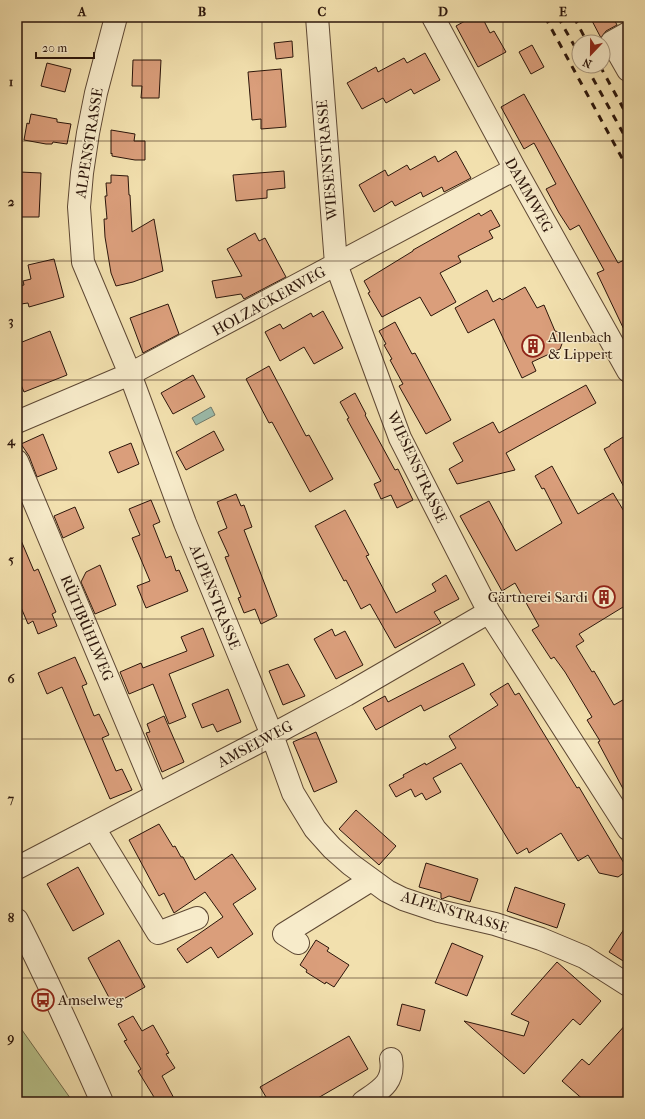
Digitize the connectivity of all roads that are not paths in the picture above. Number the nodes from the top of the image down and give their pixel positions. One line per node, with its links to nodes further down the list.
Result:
1 (116, 17): 9 (street, ALPENSTRASSE)
2 (317, 17): 7 (street, WIESENSTRASSE)
3 (433, 17): 6 (street, DAMMWEG)
4 (628, 33): 5 (street)
5 (628, 70)
6 (515, 169): 7 (street, HOLZACKERWEG); 8 (street, DAMMWEG)
7 (336, 264): 9 (street, HOLZACKERWEG); 12 (street, WIESENSTRASSE)
8 (628, 371)
9 (130, 374): 10 (street, HOLZACKERWEG); 13 (street, ALPENSTRASSE)
10 (17, 422)
11 (17, 461): 14 (street, RÜTIBÜHLWEG)
12 (489, 612): 13 (street, AMSELWEG); 15 (street, WIESENSTRASSE)
13 (272, 735): 14 (street, AMSELWEG); 18 (street, ALPENSTRASSE)
14 (157, 796): 16 (street, AMSELWEG)
15 (625, 818)
16 (94, 828): 17 (street, AMSELWEG); 19 (street)
17 (17, 868)
18 (371, 880): 21 (street); 22 (street, ALPENSTRASSE)
19 (197, 918)
20 (17, 920): 24 (street)
21 (298, 943)
22 (628, 985)
23 (391, 1058): 25 (street)
24 (102, 1102)
25 (363, 1102)

